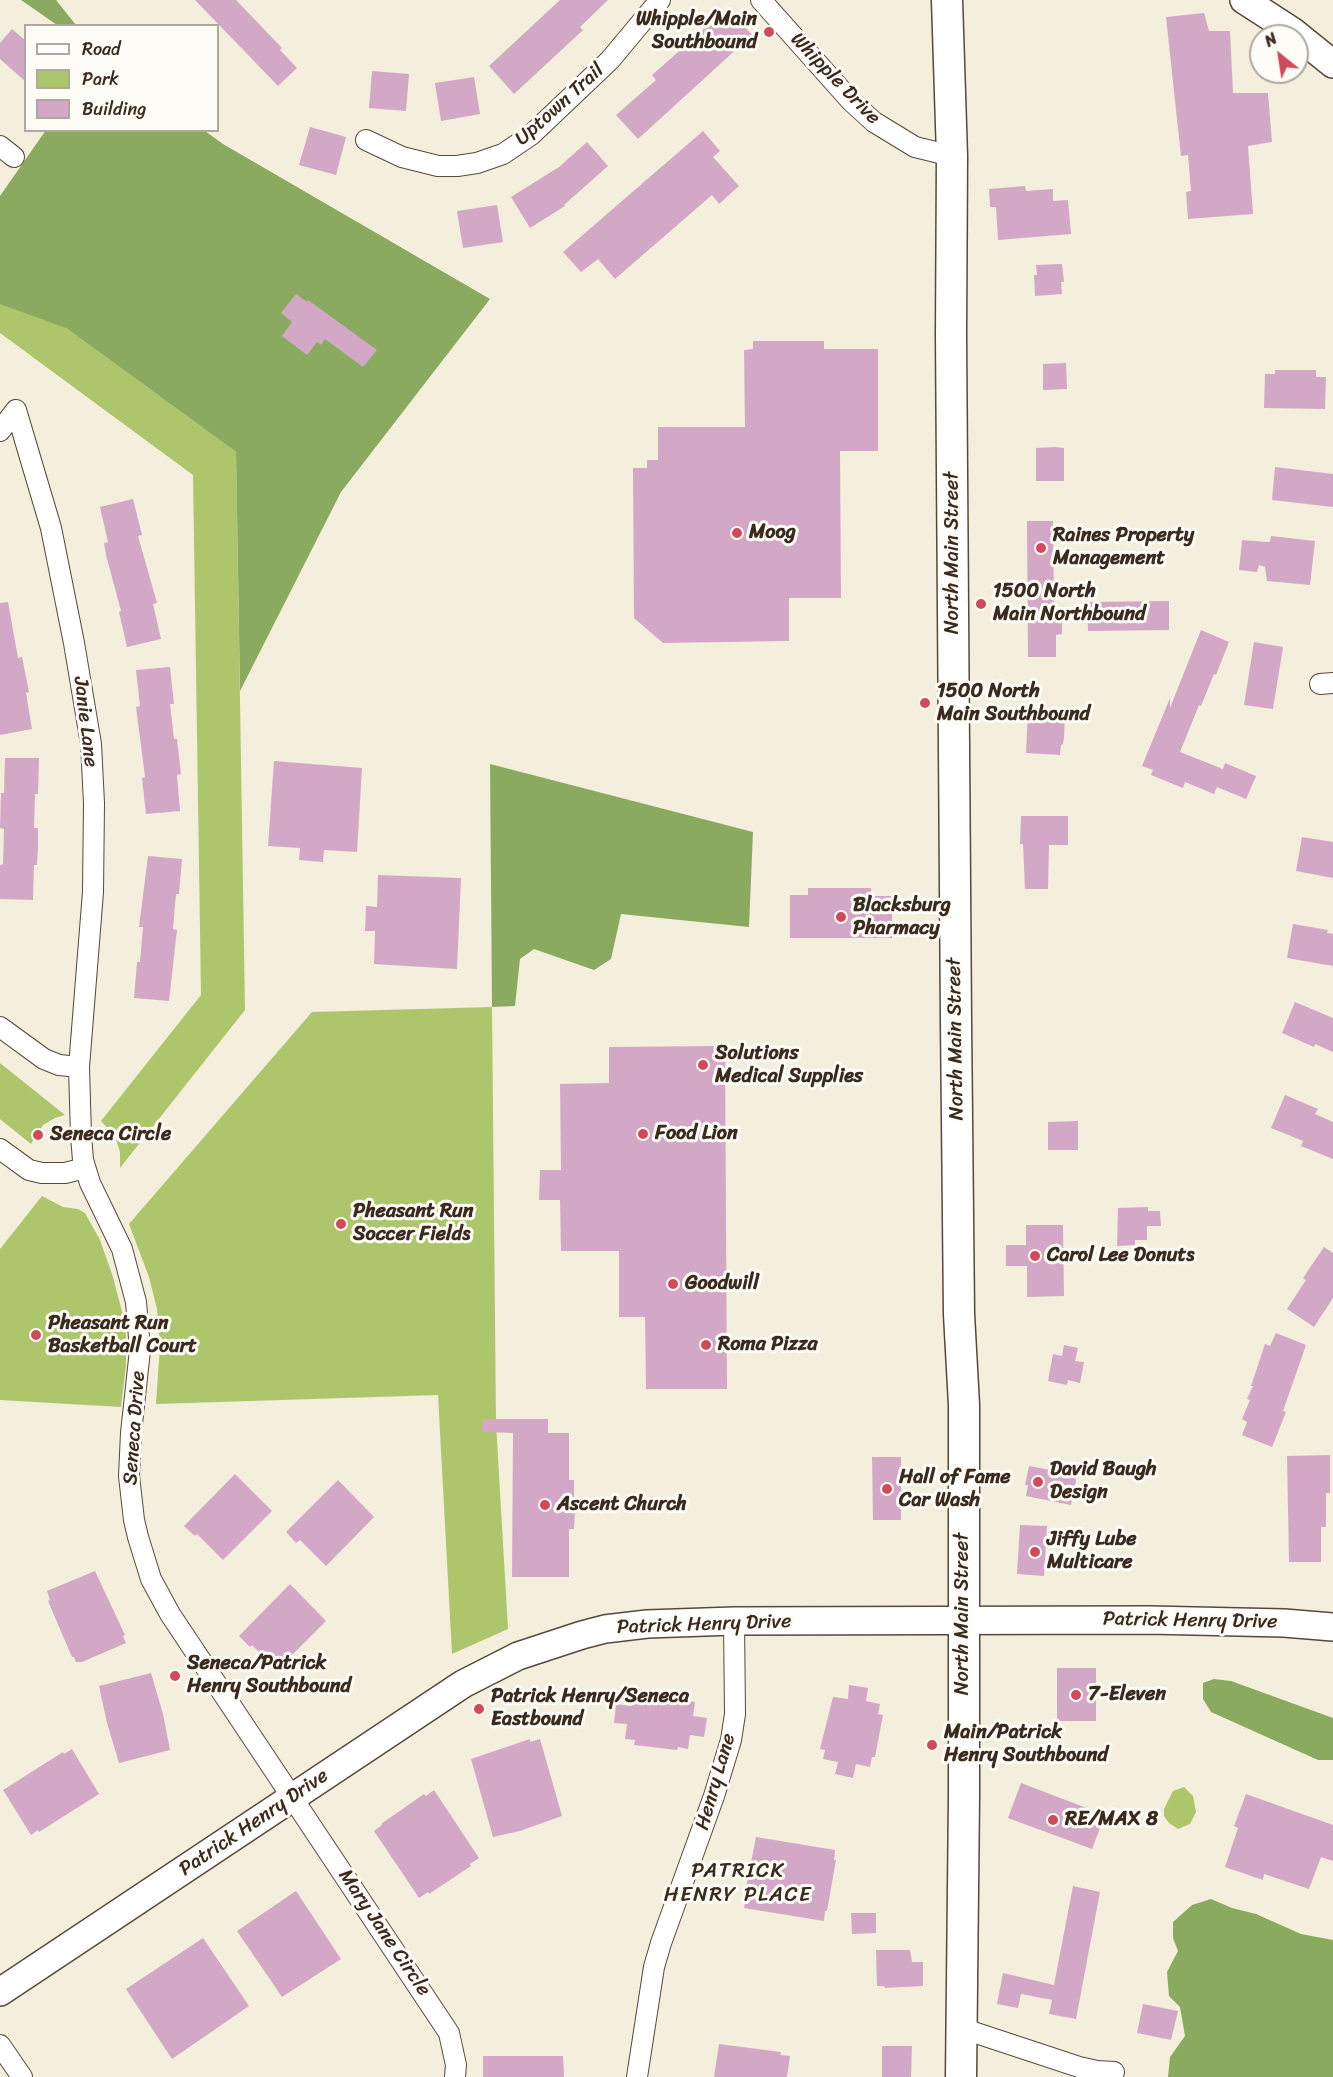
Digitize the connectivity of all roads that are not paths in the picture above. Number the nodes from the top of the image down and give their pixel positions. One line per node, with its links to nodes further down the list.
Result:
1 (660, 0): 6 (street, Uptown Trail)
2 (761, 0): 7 (street, Whipple Drive)
3 (947, 0): 7 (main road, North Main Street)
4 (1244, 0): 5 (main road)
5 (1333, 64)
6 (366, 140)
7 (952, 156): 13 (main road, North Main Street)
8 (0, 431): 10 (street, Janie Lane)
9 (0, 1027): 10 (street)
10 (79, 1067): 12 (street, Janie Lane)
11 (0, 1149): 12 (street)
12 (85, 1168): 16 (street, Seneca Drive)
13 (963, 1620): 14 (main road, Patrick Henry Drive); 15 (main road, Patrick Henry Drive); 18 (main road, North Main Street)
14 (734, 1621): 16 (main road, Patrick Henry Drive); 23 (street, Henry Lane)
15 (1333, 1626)
16 (292, 1797): 17 (main road, Patrick Henry Drive); 22 (street, Mary Jane Circle)
17 (0, 1992)
18 (961, 2028): 20 (street); 24 (main road, North Main Street)
19 (0, 2045): 21 (street)
20 (1114, 2072)
21 (22, 2077)
22 (455, 2077)
23 (637, 2077)
24 (961, 2077)

